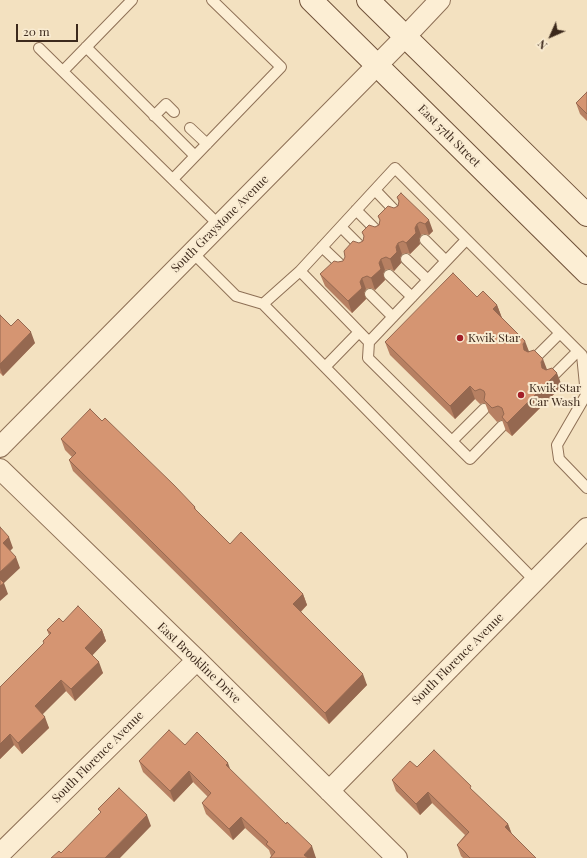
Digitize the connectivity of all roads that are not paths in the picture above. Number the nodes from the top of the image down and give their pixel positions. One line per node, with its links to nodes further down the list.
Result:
1 (132, 0): 7 (lane)
2 (212, 0): 14 (lane)
3 (311, 0): 9 (main road, East 57th Street)
4 (368, 0): 6 (main road)
5 (440, 0): 6 (street, South Graystone Avenue)
6 (405, 37): 9 (street, South Graystone Avenue); 20 (main road)
7 (86, 47): 10 (lane); 12 (lane)
8 (39, 48): 10 (lane)
9 (377, 66): 21 (street, South Graystone Avenue); 33 (main road, East 57th Street)
10 (63, 71): 16 (lane)
11 (174, 112): 12 (lane)
12 (154, 116): 15 (lane)
13 (190, 128): 14 (lane)
14 (207, 144): 15 (lane)
15 (195, 156): 16 (lane)
16 (173, 179): 21 (lane)
17 (375, 190): 18 (lane); 19 (lane); 25 (lane)
18 (356, 210): 22 (lane); 23 (lane)
19 (397, 213)
20 (587, 215)
21 (219, 224): 28 (street, South Graystone Avenue)
22 (341, 227): 26 (lane); 27 (lane)
23 (378, 232)
24 (424, 240): 30 (lane)
25 (466, 240): 30 (lane); 41 (lane)
26 (322, 247): 31 (lane); 32 (lane)
27 (362, 248)
28 (192, 252): 38 (lane); 50 (street, South Graystone Avenue)
29 (406, 259): 35 (lane)
30 (446, 261): 35 (lane)
31 (343, 267)
32 (300, 271): 38 (lane); 40 (lane)
33 (587, 273)
34 (389, 275): 37 (lane)
35 (428, 280): 37 (lane)
36 (370, 294): 39 (lane)
37 (412, 297): 39 (lane)
38 (263, 304): 45 (lane)
39 (393, 317): 42 (lane)
40 (359, 332): 42 (lane); 45 (lane)
41 (560, 333): 43 (lane); 44 (lane)
42 (369, 342): 49 (lane)
43 (578, 351): 46 (lane); 52 (lane)
44 (534, 359)
45 (325, 367): 54 (lane)
46 (552, 376)
47 (484, 409): 49 (lane)
48 (502, 426): 49 (lane)
49 (452, 441)
50 (0, 447)
51 (0, 469): 55 (street, East Brookline Drive)
52 (587, 488)
53 (587, 528): 54 (street, South Florence Avenue)
54 (535, 581): 56 (street, South Florence Avenue)
55 (197, 660): 56 (street, East Brookline Drive); 57 (street, South Florence Avenue)
56 (328, 790): 58 (street, East Brookline Drive)
57 (0, 854)
58 (397, 858)

